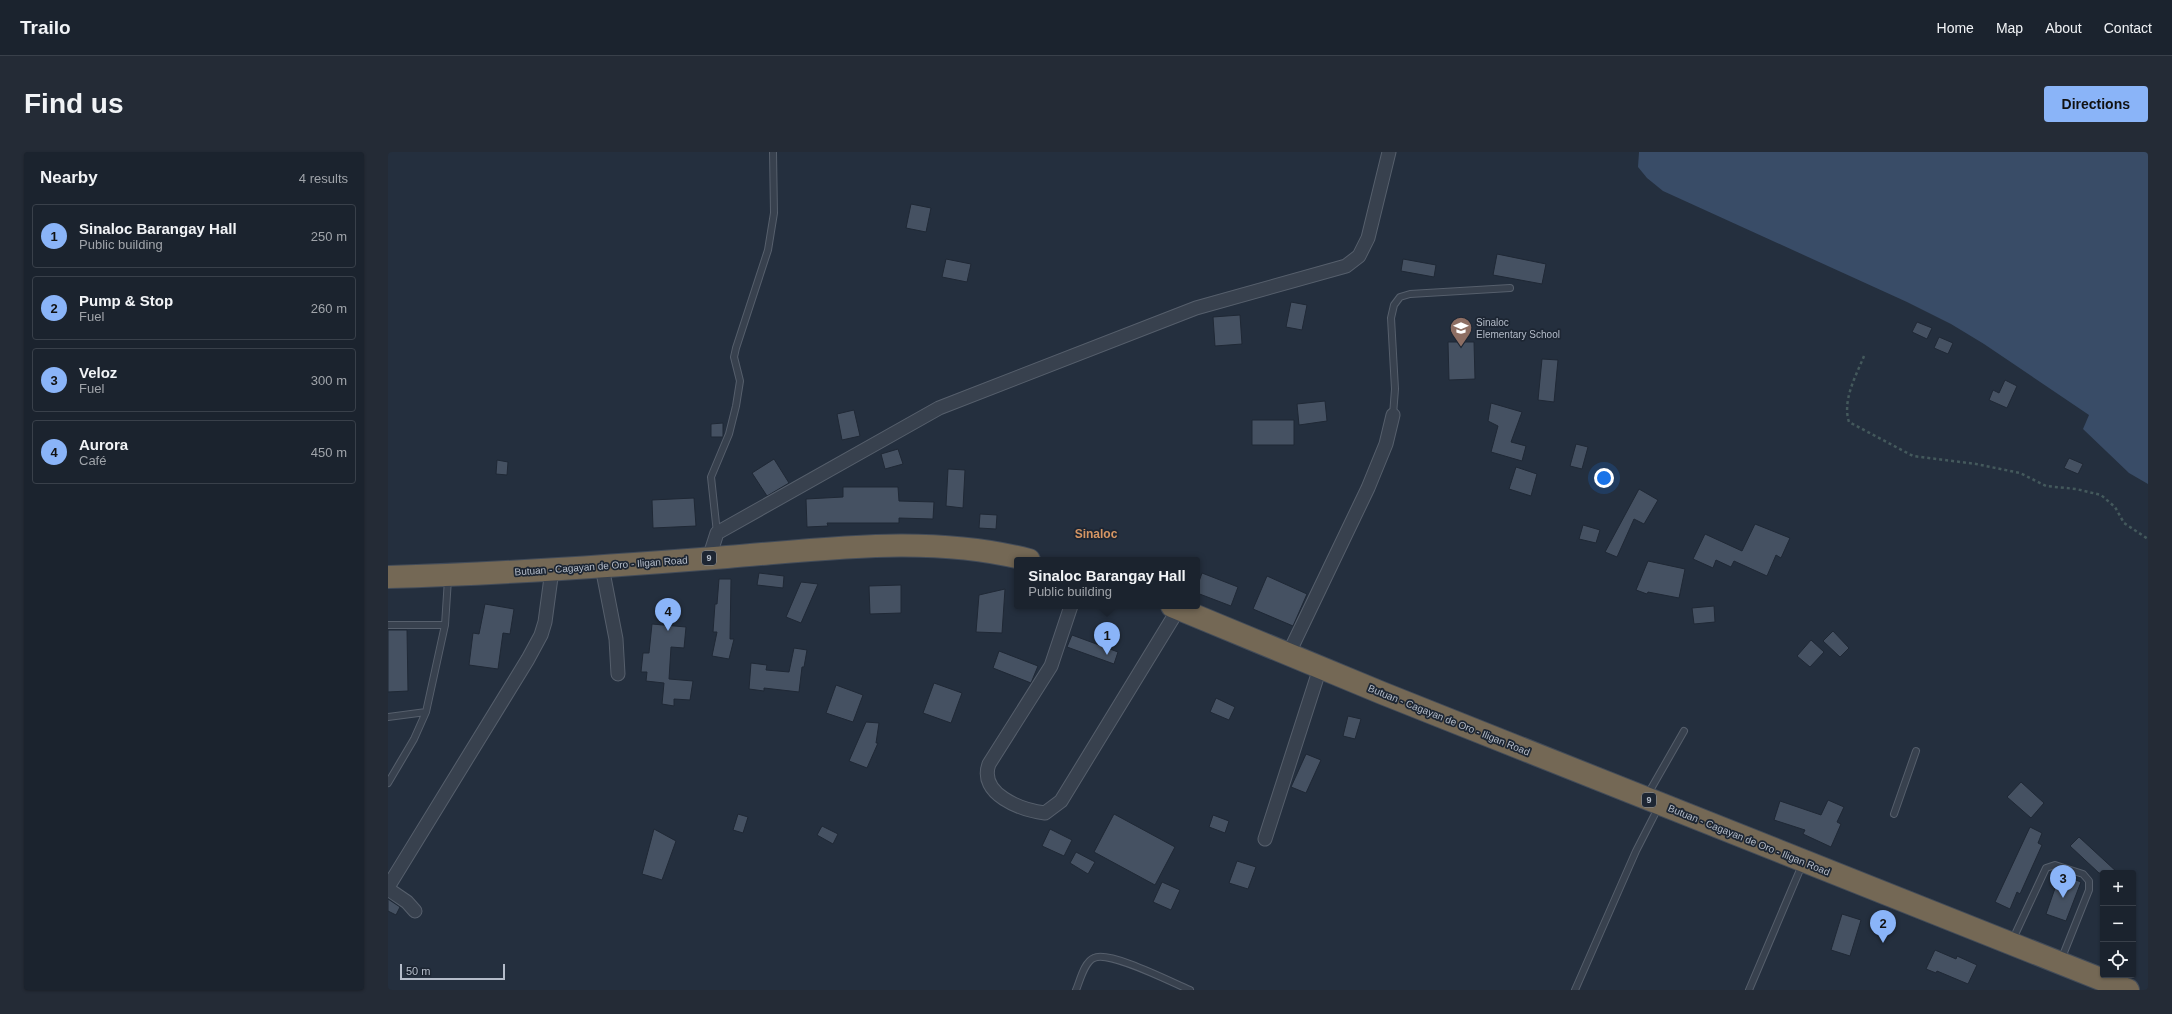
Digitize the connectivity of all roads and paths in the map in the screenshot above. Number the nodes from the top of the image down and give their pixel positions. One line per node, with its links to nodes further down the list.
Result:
1 (773, 152): 6 (lane)
2 (1390, 152): 6 (street)
3 (1510, 288): 5 (lane)
4 (1864, 356): 7 (path)
5 (1394, 415): 19 (street)
6 (717, 533): 9 (street)
7 (2148, 539)
8 (1018, 557): 9 (highway, Butuan - Cagayan de Oro - Iligan Road / 9)
9 (709, 558): 10 (highway, Butuan - Cagayan de Oro - Iligan Road / 9)
10 (602, 567): 11 (highway, Butuan - Cagayan de Oro - Iligan Road / 9); 21 (street)
11 (552, 570): 12 (highway, Butuan - Cagayan de Oro - Iligan Road / 9); 31 (street)
12 (448, 576): 13 (highway, Butuan - Cagayan de Oro - Iligan Road / 9); 17 (lane)
13 (388, 577)
14 (1070, 609): 15 (street)
15 (1174, 609)
16 (1180, 609): 19 (highway, Butuan - Cagayan de Oro - Iligan Road / 9)
17 (445, 625): 18 (lane); 22 (lane)
18 (388, 626)
19 (1288, 655): 20 (highway, Butuan - Cagayan de Oro - Iligan Road / 9)
20 (1320, 668): 27 (highway, Butuan - Cagayan de Oro - Iligan Road / 9); 29 (street)
21 (618, 674)
22 (426, 712): 23 (lane); 26 (lane)
23 (388, 717)
24 (1684, 731): 27 (lane)
25 (1916, 751): 28 (lane)
26 (388, 783)
27 (1652, 802): 30 (highway, Butuan - Cagayan de Oro - Iligan Road / 9); 37 (lane)
28 (1894, 814)
29 (1265, 839)
30 (1804, 862): 33 (highway, Butuan - Cagayan de Oro - Iligan Road / 9); 38 (lane)
31 (388, 888): 32 (street)
32 (415, 911)
33 (2011, 944): 34 (highway, Butuan - Cagayan de Oro - Iligan Road / 9); 34 (lane)
34 (2060, 963): 39 (highway, Butuan - Cagayan de Oro - Iligan Road / 9)
35 (1076, 990): 36 (lane)
36 (1190, 990)
37 (1575, 990)
38 (1749, 990)
39 (2128, 990)

